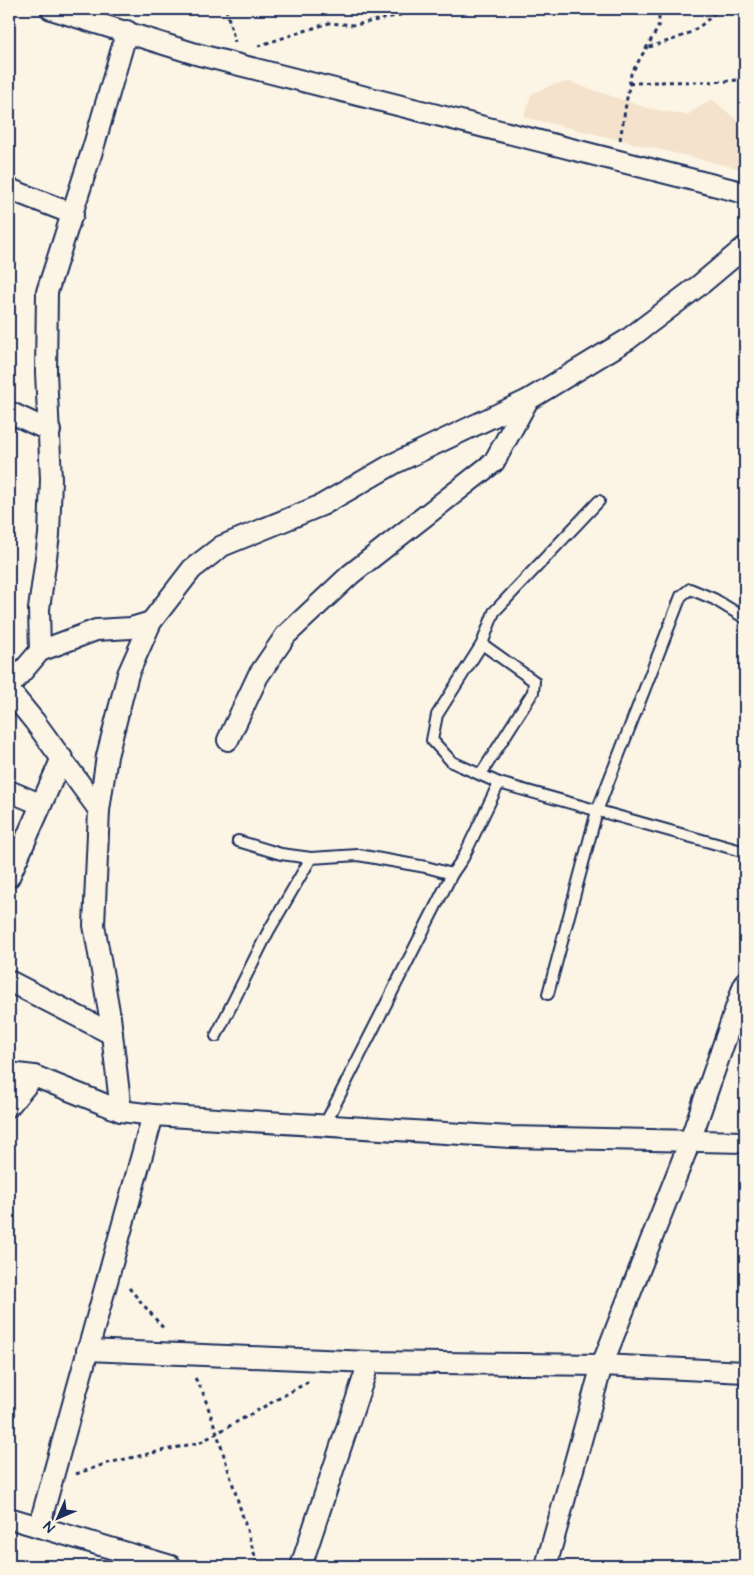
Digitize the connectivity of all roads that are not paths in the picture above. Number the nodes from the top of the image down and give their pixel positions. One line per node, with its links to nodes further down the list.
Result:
1 (51, 9): 2 (street)
2 (127, 32): 4 (street); 5 (street)
3 (9, 189): 5 (street)
4 (745, 193)
5 (73, 214): 9 (street)
6 (745, 247): 7 (street)
7 (528, 400): 12 (street); 16 (street)
8 (9, 412): 9 (street)
9 (50, 431): 14 (street)
10 (599, 501): 13 (lane)
11 (745, 618): 23 (lane)
12 (151, 622): 14 (street); 22 (street)
13 (482, 644): 18 (lane); 18 (lane)
14 (40, 651): 15 (street)
15 (9, 688): 17 (street)
16 (228, 740)
17 (62, 758): 21 (street); 22 (street)
18 (481, 774): 19 (lane)
19 (499, 783): 23 (lane); 27 (lane)
20 (9, 791): 21 (street)
21 (40, 804): 28 (street)
22 (99, 810): 32 (street)
23 (597, 811): 25 (lane); 31 (lane)
24 (238, 840): 26 (lane)
25 (745, 852)
26 (311, 858): 27 (lane); 33 (lane)
27 (452, 874): 39 (lane)
28 (9, 877)
29 (9, 981): 32 (street)
30 (745, 982): 40 (street)
31 (548, 994)
32 (112, 1034): 37 (street)
33 (216, 1036)
34 (9, 1073): 35 (street)
35 (34, 1076): 36 (street); 37 (street)
36 (9, 1106)
37 (121, 1110): 38 (street)
38 (153, 1115): 39 (street); 42 (street)
39 (324, 1126): 40 (street)
40 (690, 1141): 41 (street); 44 (street)
41 (745, 1142)
42 (87, 1350): 43 (street); 47 (street)
43 (369, 1362): 44 (street); 49 (street)
44 (602, 1365): 45 (street); 50 (street)
45 (745, 1372)
46 (9, 1518): 47 (street)
47 (39, 1527): 48 (street)
48 (172, 1566)
49 (300, 1566)
50 (546, 1566)

